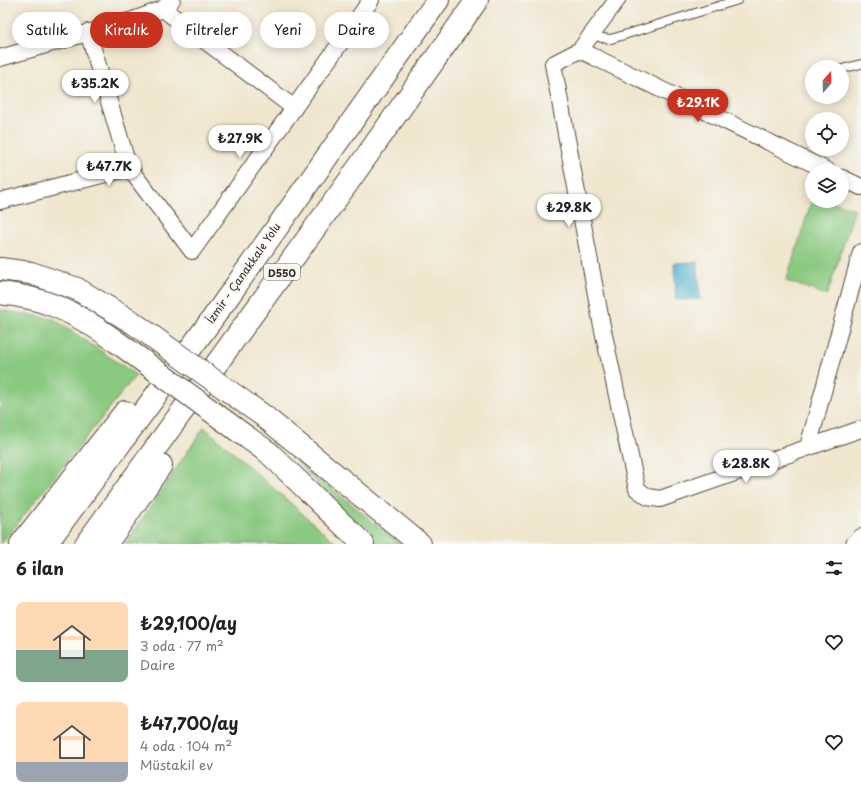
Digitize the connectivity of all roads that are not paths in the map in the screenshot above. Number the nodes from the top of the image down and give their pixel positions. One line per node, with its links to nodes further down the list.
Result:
1 (371, 0): 13 (street)
2 (438, 0): 23 (highway, İzmir - Çanakkale Yolu / D550)
3 (477, 0): 18 (highway, D550)
4 (617, 0): 8 (street)
5 (738, 0): 8 (lane)
6 (168, 5): 7 (street); 13 (street)
7 (88, 32): 10 (street); 15 (street)
8 (592, 34): 9 (street)
9 (580, 50): 14 (street); 25 (street)
10 (0, 58)
11 (861, 64): 12 (lane)
12 (849, 67)
13 (294, 108): 15 (street)
14 (814, 164)
15 (129, 168): 19 (street)
16 (849, 181): 17 (street)
17 (861, 187)
18 (344, 188): 29 (highway, D550); 30 (highway)
19 (0, 201)
20 (861, 252): 25 (street)
21 (0, 269): 32 (highway, bridge)
22 (0, 293): 31 (highway, bridge)
23 (213, 318): 27 (highway); 28 (highway, İzmir - Çanakkale Yolu / D550)
24 (861, 429): 25 (street)
25 (808, 447)
26 (861, 537): 33 (street)
27 (21, 544)
28 (46, 544)
29 (86, 544)
30 (106, 544)
31 (363, 544)
32 (420, 544)
33 (854, 544)

